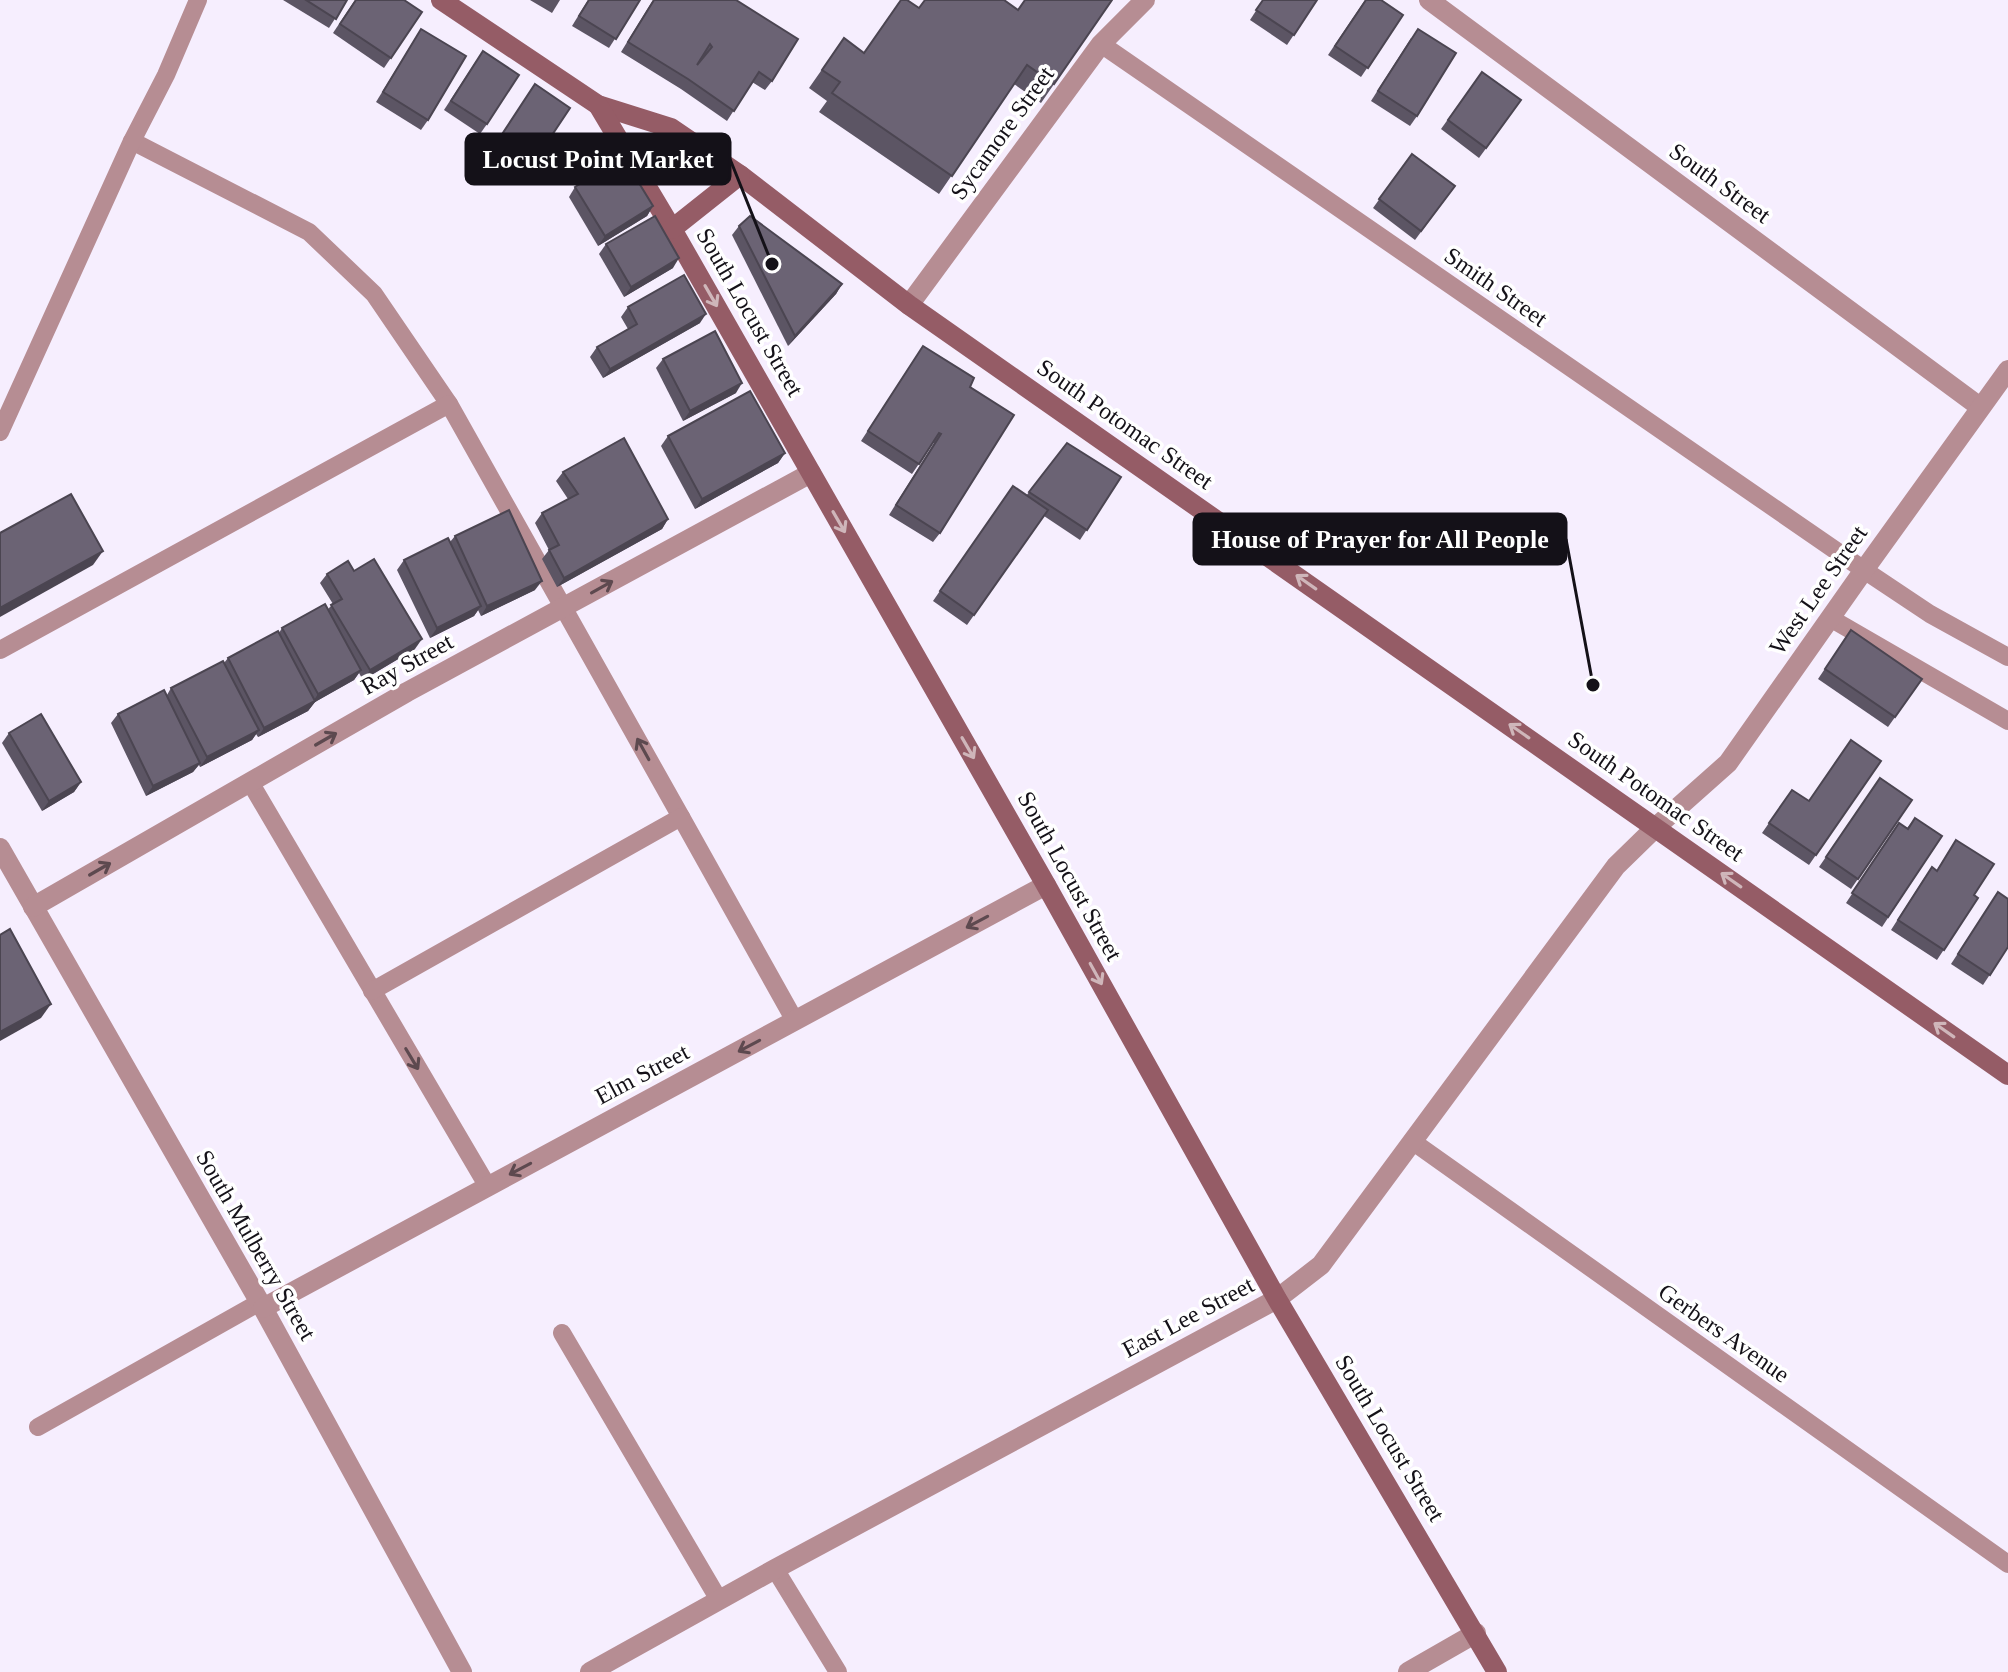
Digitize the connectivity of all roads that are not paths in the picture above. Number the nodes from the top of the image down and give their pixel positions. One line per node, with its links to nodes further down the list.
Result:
1 (198, 0): 7 (lane)
2 (441, 0): 6 (main road, South Potomac Street)
3 (1145, 0): 5 (street, Sycamore Street)
4 (1429, 0): 13 (street, South Street)
5 (1101, 44): 10 (street, Sycamore Street); 16 (lane, Smith Street)
6 (598, 105): 8 (main road, South Potomac Street); 9 (main road, South Locust Street)
7 (132, 141): 12 (lane); 14 (lane)
8 (740, 175): 9 (main road); 10 (main road, South Potomac Street)
9 (672, 229): 15 (main road, South Locust Street, one-way to 15)
10 (909, 305): 24 (main road, South Potomac Street, one-way to 10)
11 (2008, 370): 13 (street, West Lee Street)
12 (449, 404): 17 (lane); 19 (lane)
13 (1980, 407): 16 (street, West Lee Street)
14 (0, 432)
15 (811, 473): 17 (street, Ray Street, one-way to 15); 26 (main road, South Locust Street, one-way to 26)
16 (1864, 570): 18 (street, West Lee Street); 20 (lane, Smith Street)
17 (564, 608): 22 (street, Ray Street, one-way to 17); 23 (lane, one-way to 17)
18 (1830, 618): 21 (lane); 24 (street, West Lee Street)
19 (0, 650)
20 (2008, 657)
21 (2008, 721)
22 (250, 782): 27 (street, Ray Street, one-way to 22); 28 (lane)
23 (681, 817): 28 (lane); 29 (lane)
24 (1656, 827): 30 (main road, South Potomac Street, one-way to 24); 31 (street, East Lee Street)
25 (0, 848): 27 (street, South Mulberry Street)
26 (1046, 885): 29 (street, Elm Street, one-way to 29); 33 (main road, South Locust Street, one-way to 33)
27 (33, 907): 34 (street, South Mulberry Street)
28 (372, 991): 32 (lane, one-way to 32)
29 (795, 1021): 32 (street, Elm Street, one-way to 32)
30 (2008, 1075)
31 (1412, 1141): 33 (street, East Lee Street); 37 (lane, Gerbers Avenue)
32 (488, 1187): 34 (street, Elm Street)
33 (1277, 1299): 38 (street, East Lee Street); 40 (main road, South Locust Street)
34 (261, 1305): 36 (lane); 41 (street, South Mulberry Street)
35 (562, 1333): 39 (lane)
36 (38, 1427)
37 (2008, 1564)
38 (775, 1569): 39 (street, East Lee Street); 43 (lane)
39 (719, 1600): 42 (street, East Lee Street)
40 (1476, 1633): 44 (street); 45 (main road, South Locust Street)
41 (462, 1672)
42 (590, 1672)
43 (838, 1672)
44 (1408, 1672)
45 (1497, 1672)

